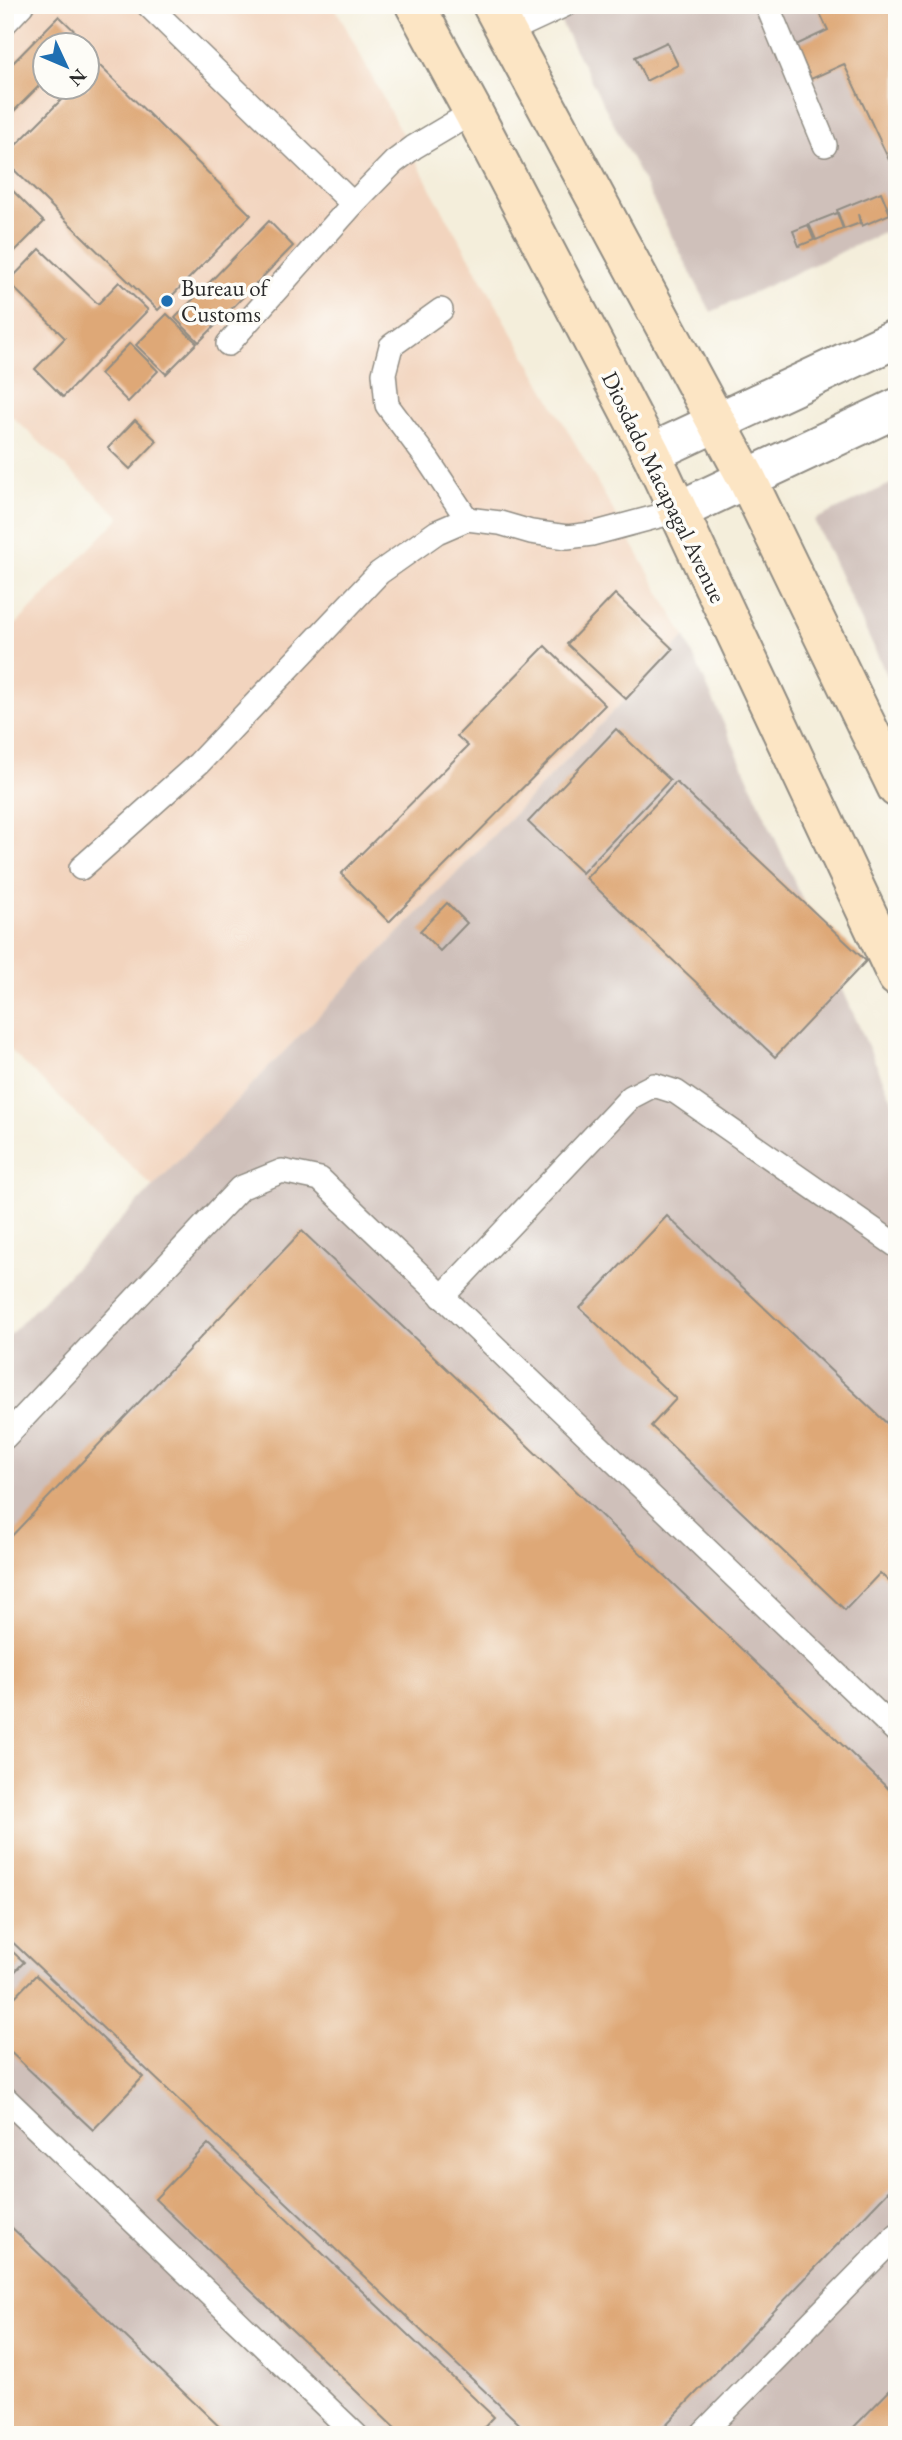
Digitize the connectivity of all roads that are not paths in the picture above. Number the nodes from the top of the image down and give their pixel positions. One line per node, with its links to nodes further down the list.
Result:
1 (22, 5): 7 (lane)
2 (148, 5): 10 (lane)
3 (415, 5): 8 (main road, Diosdado Macapagal Avenue)
4 (565, 5): 6 (lane)
5 (766, 5): 9 (lane)
6 (500, 19): 15 (main road)
7 (5, 23)
8 (473, 112): 10 (lane); 16 (main road, Diosdado Macapagal Avenue)
9 (825, 145)
10 (353, 204): 13 (lane)
11 (441, 310): 19 (lane)
12 (897, 338): 15 (street)
13 (228, 344)
14 (897, 408): 17 (street)
15 (716, 423): 16 (street); 17 (main road)
16 (651, 453): 18 (main road, Diosdado Macapagal Avenue)
17 (747, 479): 18 (street); 20 (main road)
18 (678, 511): 19 (lane); 22 (main road, Diosdado Macapagal Avenue)
19 (467, 519): 21 (lane)
20 (897, 788)
21 (81, 868)
22 (897, 976)
23 (897, 1246): 24 (lane)
24 (442, 1297): 25 (lane); 26 (lane)
25 (5, 1437)
26 (897, 1732)
27 (5, 2098): 29 (lane)
28 (897, 2235): 30 (lane)
29 (356, 2435)
30 (701, 2435)

